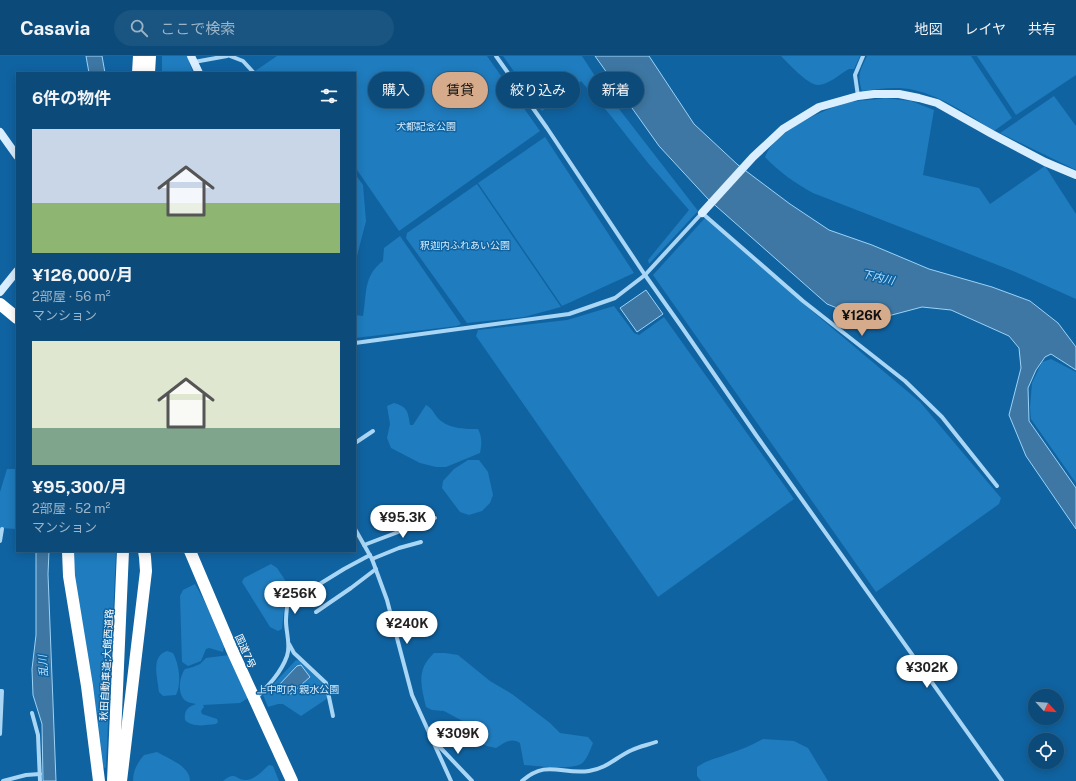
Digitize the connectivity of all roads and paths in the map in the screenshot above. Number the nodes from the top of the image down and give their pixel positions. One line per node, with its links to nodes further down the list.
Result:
1 (139, 56): 9 (highway)
2 (146, 56): 10 (highway)
3 (150, 56): 11 (highway)
4 (154, 56): 12 (highway)
5 (229, 56): 8 (street); 14 (street)
6 (496, 56): 21 (street)
7 (863, 56): 15 (street)
8 (193, 59): 13 (street)
9 (138, 72)
10 (147, 72)
11 (147, 72)
12 (155, 72)
13 (199, 72)
14 (253, 72)
15 (858, 96): 18 (street); 19 (street)
16 (0, 132): 17 (street)
17 (16, 155)
18 (1076, 175)
19 (702, 213): 21 (street); 28 (street)
20 (16, 272): 22 (street)
21 (645, 275): 25 (street); 60 (street)
22 (0, 292)
23 (0, 304): 24 (highway)
24 (16, 317)
25 (356, 343)
26 (373, 431): 27 (street)
27 (356, 441)
28 (997, 486)
29 (435, 518): 34 (street)
30 (2, 529): 32 (street)
31 (356, 531): 34 (street)
32 (0, 541)
33 (421, 542): 39 (street)
34 (364, 545): 39 (street)
35 (68, 552): 53 (highway)
36 (123, 552): 54 (highway, 秋田自動車道;大館西道路)
37 (144, 552): 55 (highway)
38 (190, 552): 44 (highway, 国道7号)
39 (371, 557): 40 (street); 42 (street)
40 (376, 569): 41 (street); 48 (street)
41 (316, 612)
42 (289, 644): 44 (street); 46 (street)
43 (0, 691): 47 (street)
44 (255, 699): 56 (highway, 国道7号)
45 (32, 713): 50 (street)
46 (333, 716)
47 (0, 734)
48 (433, 740): 57 (street); 58 (street)
49 (656, 742): 59 (street)
50 (40, 774): 51 (street); 52 (street)
51 (3, 781)
52 (40, 781)
53 (99, 781)
54 (113, 781)
55 (121, 781)
56 (292, 781)
57 (451, 781)
58 (472, 781)
59 (522, 781)
60 (1002, 781)

